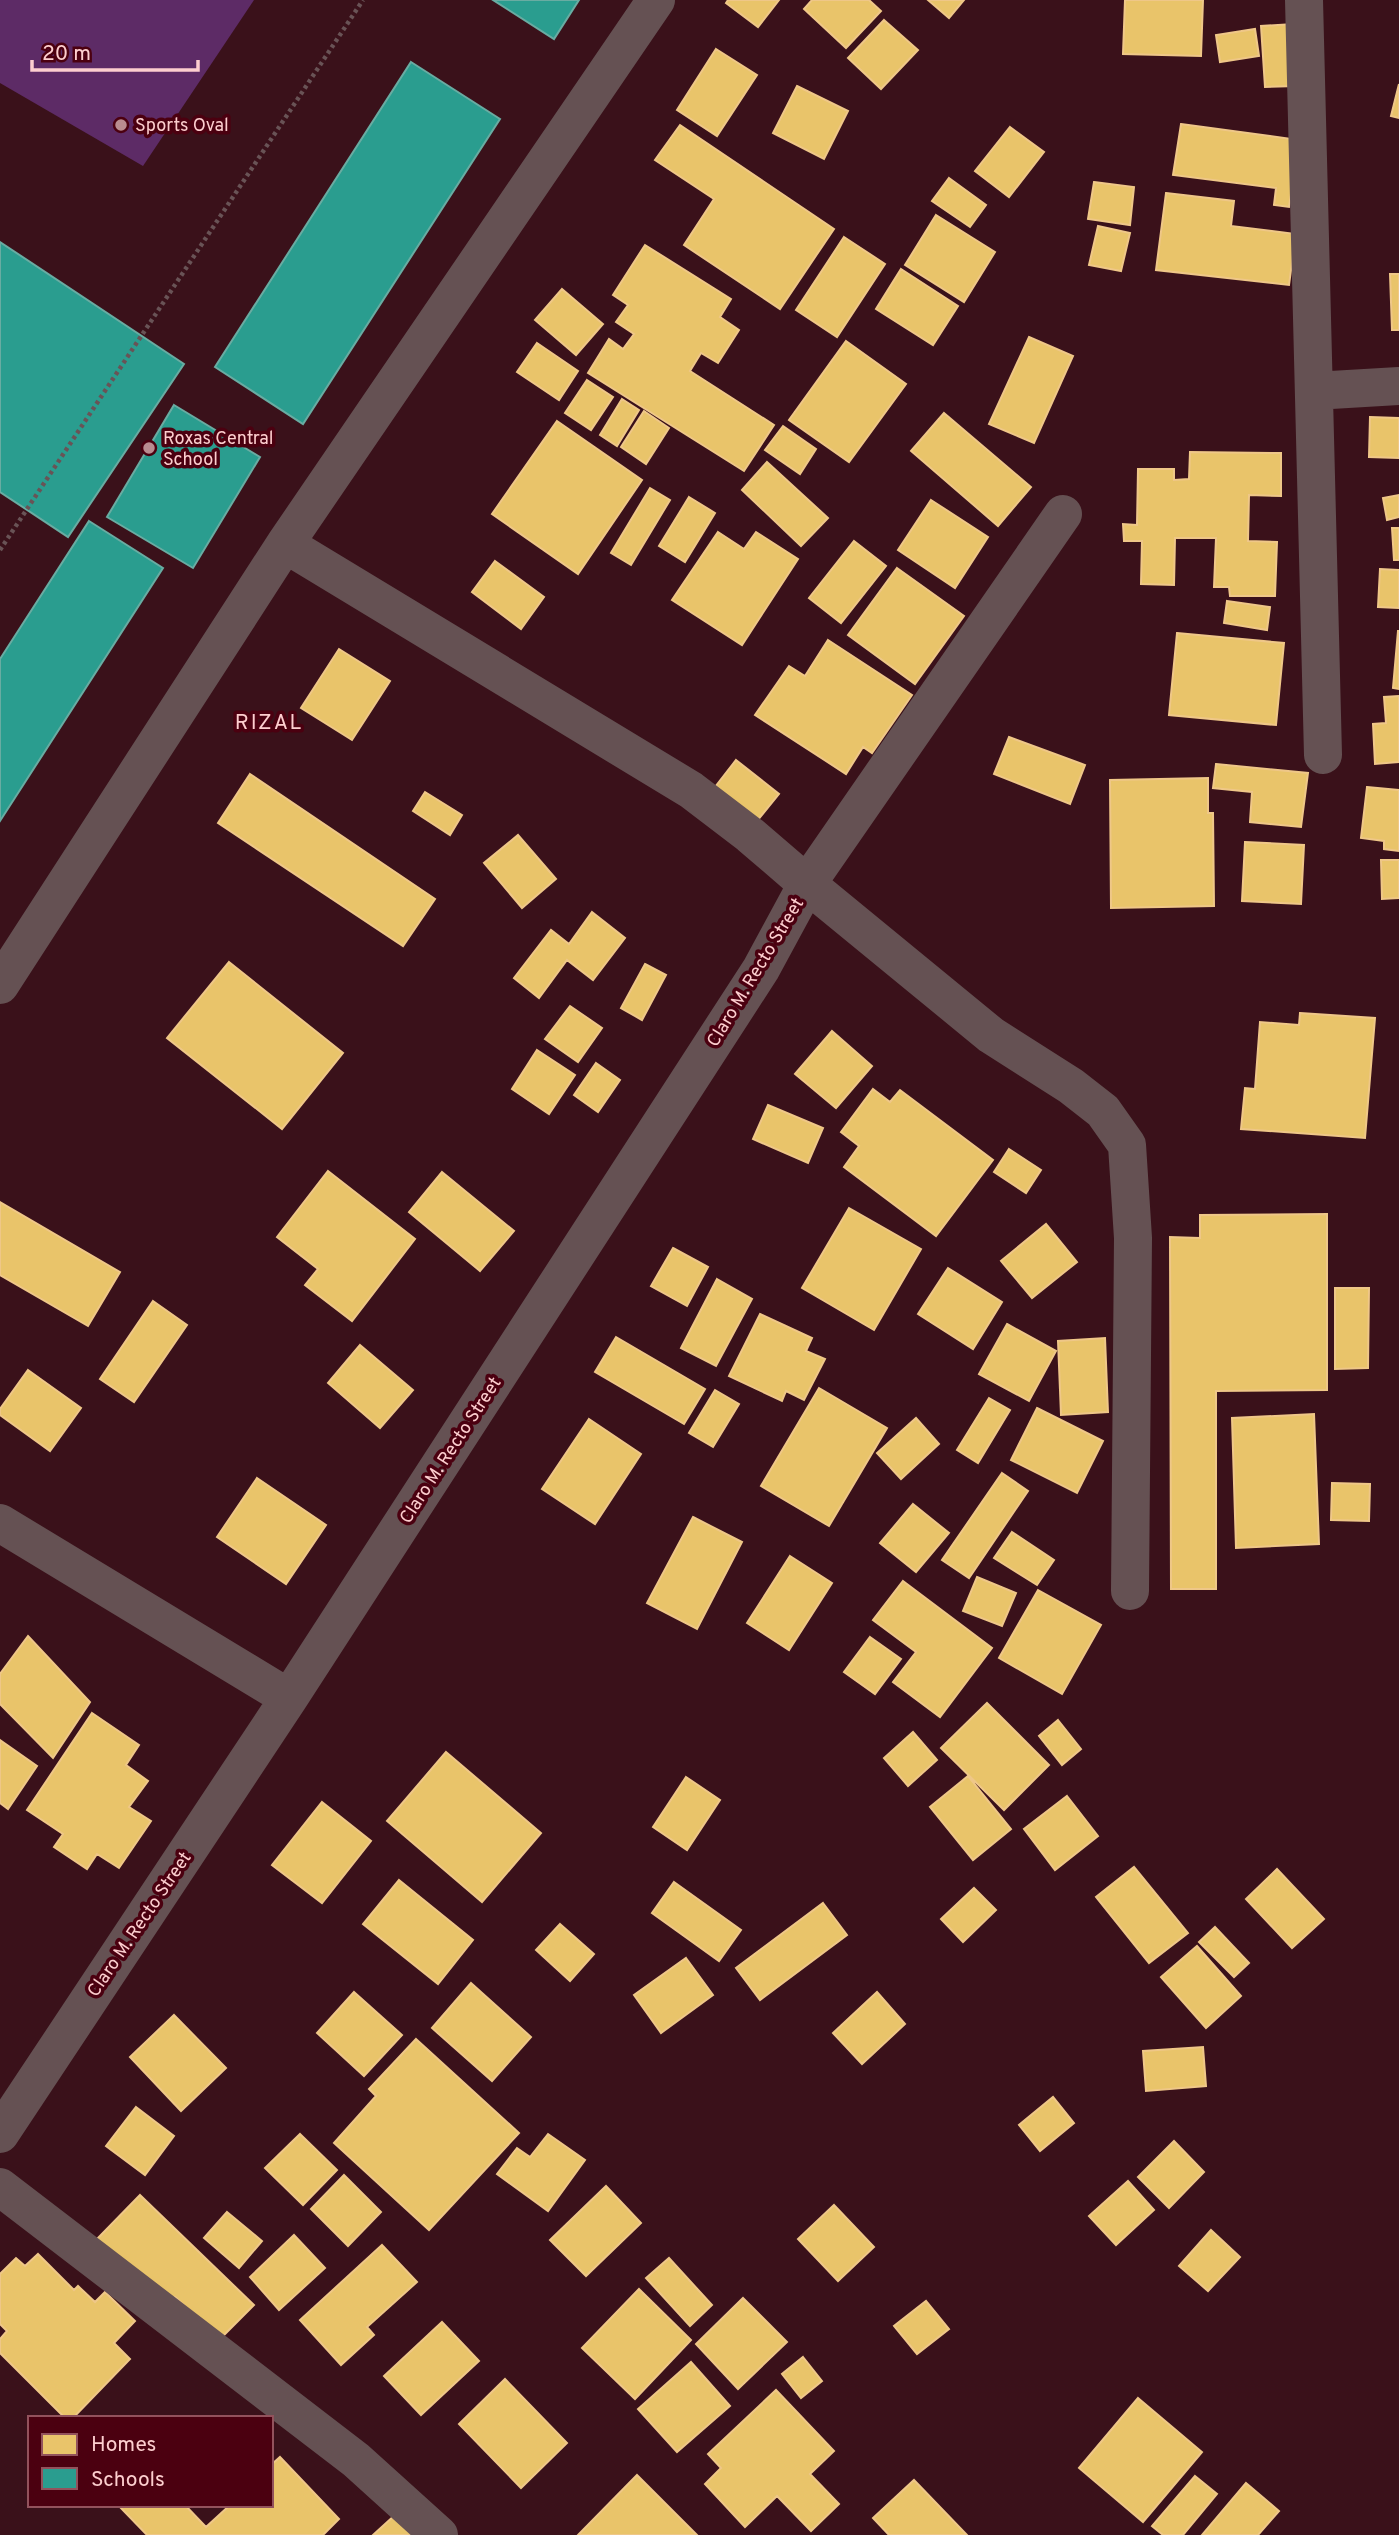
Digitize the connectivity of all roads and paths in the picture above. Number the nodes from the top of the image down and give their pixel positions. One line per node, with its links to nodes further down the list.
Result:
1 (363, 0): 8 (path)
2 (656, 0): 7 (street)
3 (1304, 0): 5 (street)
4 (1399, 386): 5 (street)
5 (1314, 391): 9 (street)
6 (1063, 514): 10 (street)
7 (285, 544): 10 (street, Claro M. Recto Street); 11 (street)
8 (0, 550)
9 (1323, 755)
10 (807, 884): 13 (street); 14 (street, Claro M. Recto Street)
11 (0, 985)
12 (0, 1522): 14 (street)
13 (1130, 1591)
14 (289, 1698): 15 (street, Claro M. Recto Street)
15 (0, 2134)
16 (0, 2187): 17 (street)
17 (439, 2535)

